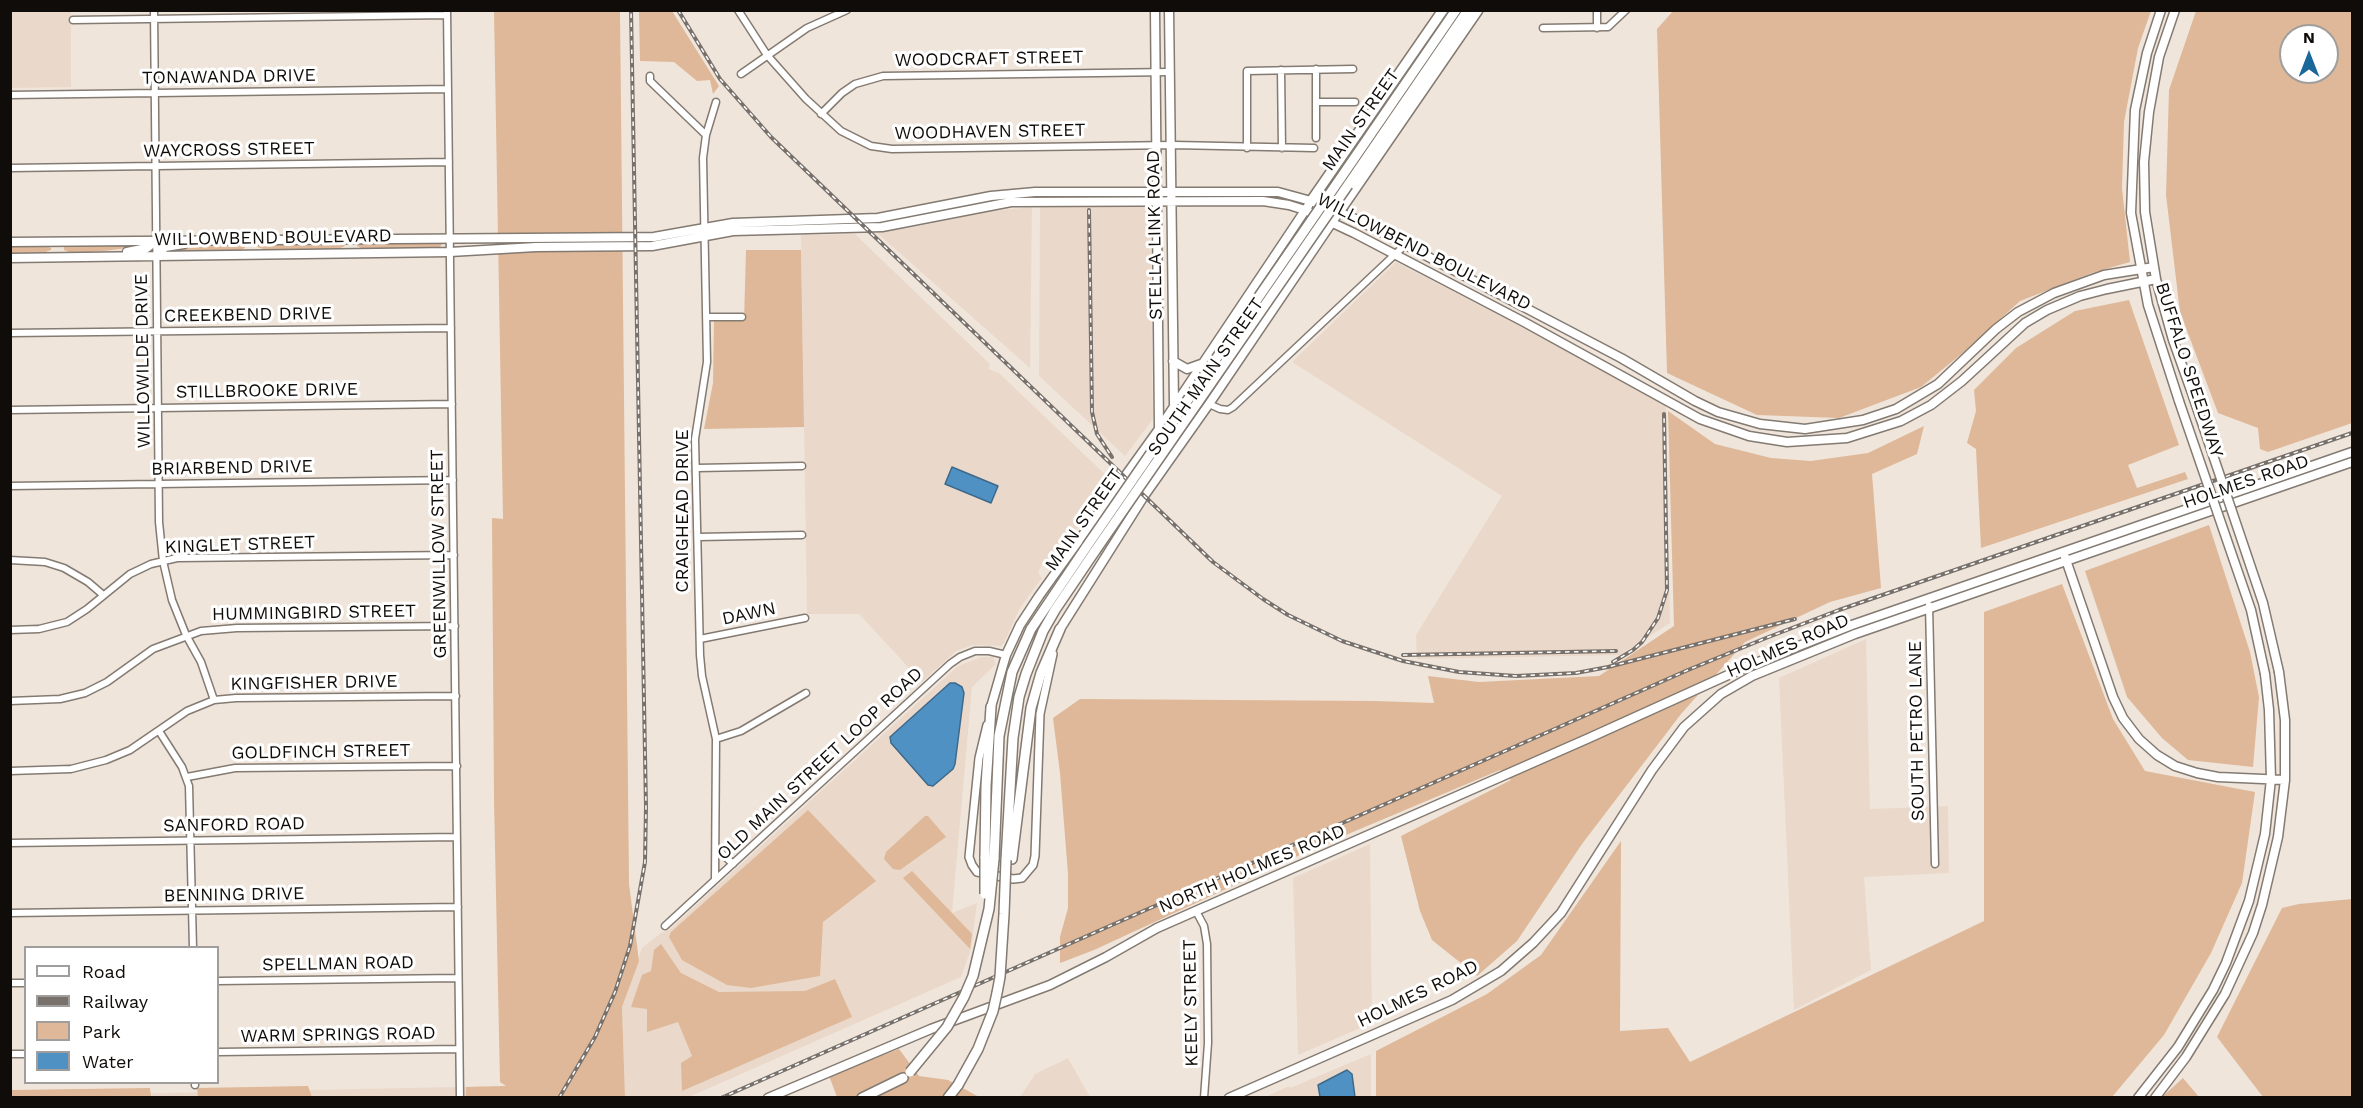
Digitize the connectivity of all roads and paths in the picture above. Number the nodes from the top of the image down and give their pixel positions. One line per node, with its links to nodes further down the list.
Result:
1 (154, 10): 15 (street, WILLOWILDE DRIVE)
2 (738, 10): 20 (street, WOODHAVEN STREET)
3 (847, 10): 20 (street)
4 (1155, 10): 25 (main road, STELLA LINK ROAD)
5 (1169, 10): 26 (main road, STELLA LINK ROAD)
6 (1443, 10): 48 (highway)
7 (1456, 10): 49 (highway, MAIN STREET)
8 (1468, 10): 49 (highway, MAIN STREET)
9 (1478, 10): 49 (highway)
10 (1597, 10): 18 (street)
11 (1626, 10): 18 (street)
12 (2161, 10): 19 (main road, BUFFALO SPEEDWAY)
13 (2175, 10): 21 (main road, BUFFALO SPEEDWAY)
14 (447, 13): 15 (street); 29 (street, GREENWILLOW STREET)
15 (154, 18): 16 (street); 30 (street, WILLOWILDE DRIVE)
16 (73, 20)
17 (1543, 28): 18 (street)
18 (1597, 28)
19 (2147, 53): 21 (main road); 43 (main road, BUFFALO SPEEDWAY)
20 (767, 55): 27 (street); 35 (street, WOODHAVEN STREET)
21 (2159, 57): 45 (main road, BUFFALO SPEEDWAY)
22 (1316, 69): 23 (street); 24 (street); 33 (street)
23 (1353, 69)
24 (1281, 70): 40 (street); 41 (street)
25 (1155, 72): 26 (street, WOODCRAFT STREET); 35 (street, WOODCRAFT STREET); 38 (main road, STELLA LINK ROAD)
26 (1170, 72): 39 (main road, STELLA LINK ROAD)
27 (741, 74)
28 (650, 76): 36 (street)
29 (448, 89): 30 (street, TONAWANDA DRIVE); 44 (street, GREENWILLOW STREET)
30 (155, 93): 31 (street, TONAWANDA DRIVE); 46 (street, WILLOWILDE DRIVE)
31 (10, 95)
32 (716, 102): 36 (street, CRAIGHEAD DRIVE)
33 (1316, 102): 34 (street); 37 (street)
34 (1355, 102)
35 (821, 114): 38 (street, WOODHAVEN STREET)
36 (706, 135): 61 (street, CRAIGHEAD DRIVE)
37 (1316, 138)
38 (1156, 145): 39 (street, WOODHAVEN STREET); 51 (main road, STELLA LINK ROAD)
39 (1170, 145): 40 (street, WOODHAVEN STREET); 50 (main road, STELLA LINK ROAD)
40 (1247, 148): 41 (street, WOODHAVEN STREET)
41 (1282, 148): 42 (street, WOODHAVEN STREET)
42 (1314, 148)
43 (2132, 161): 45 (main road); 82 (main road, BUFFALO SPEEDWAY)
44 (449, 162): 46 (street, WAYCROSS STREET); 63 (street, GREENWILLOW STREET)
45 (2144, 162): 81 (main road, BUFFALO SPEEDWAY)
46 (156, 166): 47 (street, WAYCROSS STREET); 67 (street, WILLOWILDE DRIVE)
47 (10, 168)
48 (1326, 178): 49 (highway); 56 (highway)
49 (1347, 186): 58 (highway); 130 (highway, MAIN STREET, bridge)
50 (1171, 190): 51 (main road, WILLOWBEND BOULEVARD); 52 (main road, WILLOWBEND BOULEVARD); 55 (main road, STELLA LINK ROAD)
51 (1157, 191): 53 (main road, WILLOWBEND BOULEVARD); 54 (main road, STELLA LINK ROAD)
52 (1247, 195): 55 (main road, WILLOWBEND BOULEVARD); 56 (main road, WILLOWBEND BOULEVARD); 57 (main road, WILLOWBEND BOULEVARD)
53 (1035, 197): 54 (main road, WILLOWBEND BOULEVARD); 61 (main road, WILLOWBEND BOULEVARD)
54 (1157, 201): 55 (main road, WILLOWBEND BOULEVARD); 92 (main road, STELLA LINK ROAD)
55 (1171, 201): 93 (main road, STELLA LINK ROAD)
56 (1311, 201): 57 (main road, SOUTH MAIN STREET); 58 (main road, WILLOWBEND BOULEVARD)
57 (1305, 210): 59 (main road, WILLOWBEND BOULEVARD); 60 (main road, SOUTH MAIN STREET)
58 (1339, 212): 59 (main road, SOUTH MAIN STREET); 72 (main road, WILLOWBEND BOULEVARD)
59 (1332, 222): 71 (main road, SOUTH MAIN STREET); 76 (main road, WILLOWBEND BOULEVARD)
60 (1291, 231): 71 (main road); 102 (main road, SOUTH MAIN STREET)
61 (704, 232): 70 (main road, WILLOWBEND BOULEVARD); 90 (street, CRAIGHEAD DRIVE)
62 (351, 238): 63 (main road, WILLOWBEND BOULEVARD); 66 (main road, WILLOWBEND BOULEVARD); 74 (main road)
63 (450, 238): 64 (main road, WILLOWBEND BOULEVARD); 73 (street, GREENWILLOW STREET)
64 (490, 238): 70 (main road, WILLOWBEND BOULEVARD); 73 (main road)
65 (211, 239): 66 (main road, WILLOWBEND BOULEVARD); 67 (main road, WILLOWBEND BOULEVARD); 78 (main road)
66 (251, 239): 75 (main road)
67 (157, 240): 69 (main road, WILLOWBEND BOULEVARD); 77 (main road); 78 (street, WILLOWILDE DRIVE)
68 (10, 242): 69 (main road, WILLOWBEND BOULEVARD)
69 (56, 242): 79 (main road)
70 (536, 243): 73 (main road, WILLOWBEND BOULEVARD)
71 (1317, 245): 105 (main road, SOUTH MAIN STREET)
72 (1405, 245): 76 (street); 84 (main road, WILLOWBEND BOULEVARD)
73 (450, 252): 74 (main road, WILLOWBEND BOULEVARD); 95 (street, GREENWILLOW STREET)
74 (351, 253): 75 (main road, WILLOWBEND BOULEVARD)
75 (252, 254): 78 (main road, WILLOWBEND BOULEVARD)
76 (1397, 255): 86 (main road, WILLOWBEND BOULEVARD); 105 (street)
77 (109, 256): 78 (main road, WILLOWBEND BOULEVARD); 79 (main road, WILLOWBEND BOULEVARD)
78 (157, 256): 96 (street, WILLOWILDE DRIVE)
79 (57, 257): 80 (main road, WILLOWBEND BOULEVARD)
80 (10, 258)
81 (2154, 267): 82 (main road, WILLOWBEND BOULEVARD); 83 (main road, BUFFALO SPEEDWAY)
82 (2140, 269): 85 (main road, BUFFALO SPEEDWAY); 87 (main road, WILLOWBEND BOULEVARD)
83 (2156, 279): 85 (main road, WILLOWBEND BOULEVARD); 157 (main road, BUFFALO SPEEDWAY, bridge)
84 (1472, 281): 86 (main road); 89 (main road, WILLOWBEND BOULEVARD)
85 (2143, 281): 88 (main road, WILLOWBEND BOULEVARD); 156 (main road, BUFFALO SPEEDWAY, bridge)
86 (1466, 291): 94 (main road, WILLOWBEND BOULEVARD)
87 (2054, 293): 88 (main road); 98 (main road, WILLOWBEND BOULEVARD)
88 (2060, 304): 101 (main road, WILLOWBEND BOULEVARD)
89 (1531, 311): 94 (main road); 99 (main road, WILLOWBEND BOULEVARD)
90 (706, 317): 91 (street); 122 (street, CRAIGHEAD DRIVE)
91 (742, 317)
92 (1158, 320): 93 (main road); 113 (main road, STELLA LINK ROAD)
93 (1173, 320): 100 (main road, STELLA LINK ROAD)
94 (1524, 322): 103 (main road, WILLOWBEND BOULEVARD)
95 (450, 328): 96 (street, CREEKBEND DRIVE); 104 (street, GREENWILLOW STREET)
96 (158, 331): 97 (street, CREEKBEND DRIVE); 108 (street, WILLOWILDE DRIVE)
97 (10, 333)
98 (1972, 352): 101 (main road); 109 (main road, WILLOWBEND BOULEVARD)
99 (1620, 358): 103 (main road); 107 (main road, WILLOWBEND BOULEVARD)
100 (1173, 361): 102 (main road); 106 (main road, STELLA LINK ROAD)
101 (1980, 362): 112 (main road, WILLOWBEND BOULEVARD)
102 (1202, 364): 106 (main road, SOUTH MAIN STREET)
103 (1616, 371): 111 (main road, WILLOWBEND BOULEVARD)
104 (452, 404): 108 (street, STILLBROOKE DRIVE); 125 (street, GREENWILLOW STREET)
105 (1209, 404): 118 (main road, SOUTH MAIN STREET)
106 (1174, 405): 113 (main road, SOUTH MAIN STREET); 118 (main road, STELLA LINK ROAD)
107 (1707, 407): 111 (main road); 114 (main road, WILLOWBEND BOULEVARD)
108 (159, 408): 110 (street, STILLBROOKE DRIVE); 126 (street, WILLOWILDE DRIVE)
109 (1896, 409): 112 (main road); 114 (main road, WILLOWBEND BOULEVARD)
110 (10, 410)
111 (1700, 419): 115 (main road, WILLOWBEND BOULEVARD)
112 (1901, 421): 115 (main road, WILLOWBEND BOULEVARD)
113 (1159, 429): 117 (main road, SOUTH MAIN STREET)
114 (1805, 429): 115 (main road)
115 (1806, 442)
116 (2352, 452): 121 (main road, HOLMES ROAD)
117 (1140, 456): 123 (main road); 144 (main road, SOUTH MAIN STREET)
118 (1172, 458): 123 (main road, SOUTH MAIN STREET)
119 (2352, 462): 124 (main road, HOLMES ROAD)
120 (802, 466): 122 (street)
121 (2311, 466): 124 (main road); 132 (main road, HOLMES ROAD)
122 (697, 468): 129 (street, CRAIGHEAD DRIVE)
123 (1162, 471): 140 (main road, SOUTH MAIN STREET)
124 (2314, 476): 132 (main road, HOLMES ROAD)
125 (453, 480): 126 (street, BRIARBEND DRIVE); 131 (street, GREENWILLOW STREET)
126 (160, 484): 127 (street, BRIARBEND DRIVE); 134 (street, WILLOWILDE DRIVE)
127 (10, 486)
128 (802, 535): 129 (street)
129 (698, 537): 143 (street, CRAIGHEAD DRIVE)
130 (1091, 549): 162 (highway, MAIN STREET); 163 (highway, MAIN STREET)
131 (454, 555): 134 (street, KINGLET STREET); 139 (street, GREENWILLOW STREET)
132 (2065, 556): 136 (main road, HOLMES ROAD); 137 (main road, HOLMES ROAD); 156 (main road)
133 (10, 560): 135 (street)
134 (163, 561): 135 (street, KINGLET STREET); 142 (street, WILLOWILDE DRIVE)
135 (102, 594): 141 (street, KINGLET STREET)
136 (1929, 598): 137 (street, SOUTH PETRO LANE); 145 (main road, HOLMES ROAD)
137 (1929, 608): 165 (street, SOUTH PETRO LANE); 188 (main road, HOLMES ROAD)
138 (805, 618): 143 (street, DAWN)
139 (455, 626): 142 (street, HUMMINGBIRD STREET); 147 (street, GREENWILLOW STREET)
140 (1060, 628): 150 (street, SOUTH MAIN STREET); 163 (highway)
141 (10, 630)
142 (186, 635): 148 (street, WILLOWILDE DRIVE); 149 (street, HUMMINGBIRD STREET)
143 (700, 639): 152 (street, CRAIGHEAD DRIVE)
144 (1006, 655): 150 (main road, SOUTH MAIN STREET); 164 (street, OLD MAIN STREET LOOP ROAD)
145 (1748, 666): 169 (main road, NORTH HOLMES ROAD)
146 (806, 693): 152 (street)
147 (456, 696): 148 (street, KINGFISHER DRIVE); 153 (street, GREENWILLOW STREET)
148 (214, 700): 151 (street, KINGFISHER DRIVE)
149 (10, 701)
150 (991, 707): 162 (highway)
151 (159, 731): 154 (street, KINGFISHER DRIVE); 155 (street)
152 (716, 739): 161 (street, CRAIGHEAD DRIVE)
153 (457, 766): 155 (street, GOLDFINCH STREET); 158 (street, GREENWILLOW STREET)
154 (10, 771)
155 (187, 777): 159 (street)
156 (2271, 779): 157 (main road); 171 (main road, BUFFALO SPEEDWAY)
157 (2285, 780): 172 (main road, BUFFALO SPEEDWAY)
158 (457, 837): 159 (street, SANFORD ROAD); 167 (street, GREENWILLOW STREET)
159 (191, 840): 160 (street, SANFORD ROAD); 168 (street)
160 (10, 843)
161 (716, 848): 164 (street); 166 (street, CRAIGHEAD DRIVE)
162 (989, 858): 181 (highway, bridge)
163 (1009, 859): 182 (highway, bridge)
164 (733, 864): 166 (street, OLD MAIN STREET LOOP ROAD)
165 (1935, 864)
166 (715, 880): 173 (street, OLD MAIN STREET LOOP ROAD)
167 (458, 907): 168 (street, BENNING DRIVE); 175 (street, GREENWILLOW STREET)
168 (192, 911): 170 (street, BENNING DRIVE); 174 (street)
169 (1196, 911): 184 (main road, NORTH HOLMES ROAD); 187 (street, KEELY STREET)
170 (10, 913)
171 (2244, 918): 172 (main road); 177 (main road, BUFFALO SPEEDWAY)
172 (2256, 922): 178 (main road, BUFFALO SPEEDWAY)
173 (665, 926)
174 (193, 946)
175 (458, 978): 176 (street, SPELLMAN ROAD); 179 (street, GREENWILLOW STREET)
176 (219, 981)
177 (2182, 1041): 178 (main road); 189 (main road, BUFFALO SPEEDWAY)
178 (2192, 1048): 190 (main road, BUFFALO SPEEDWAY)
179 (459, 1049): 180 (street, WARM SPRINGS ROAD); 183 (street, GREENWILLOW STREET)
180 (219, 1052)
181 (906, 1075): 185 (highway); 186 (highway)
182 (949, 1096)
183 (460, 1098)
184 (768, 1098)
185 (862, 1098)
186 (879, 1098)
187 (1204, 1098)
188 (1229, 1098)
189 (2138, 1098)
190 (2155, 1098)

